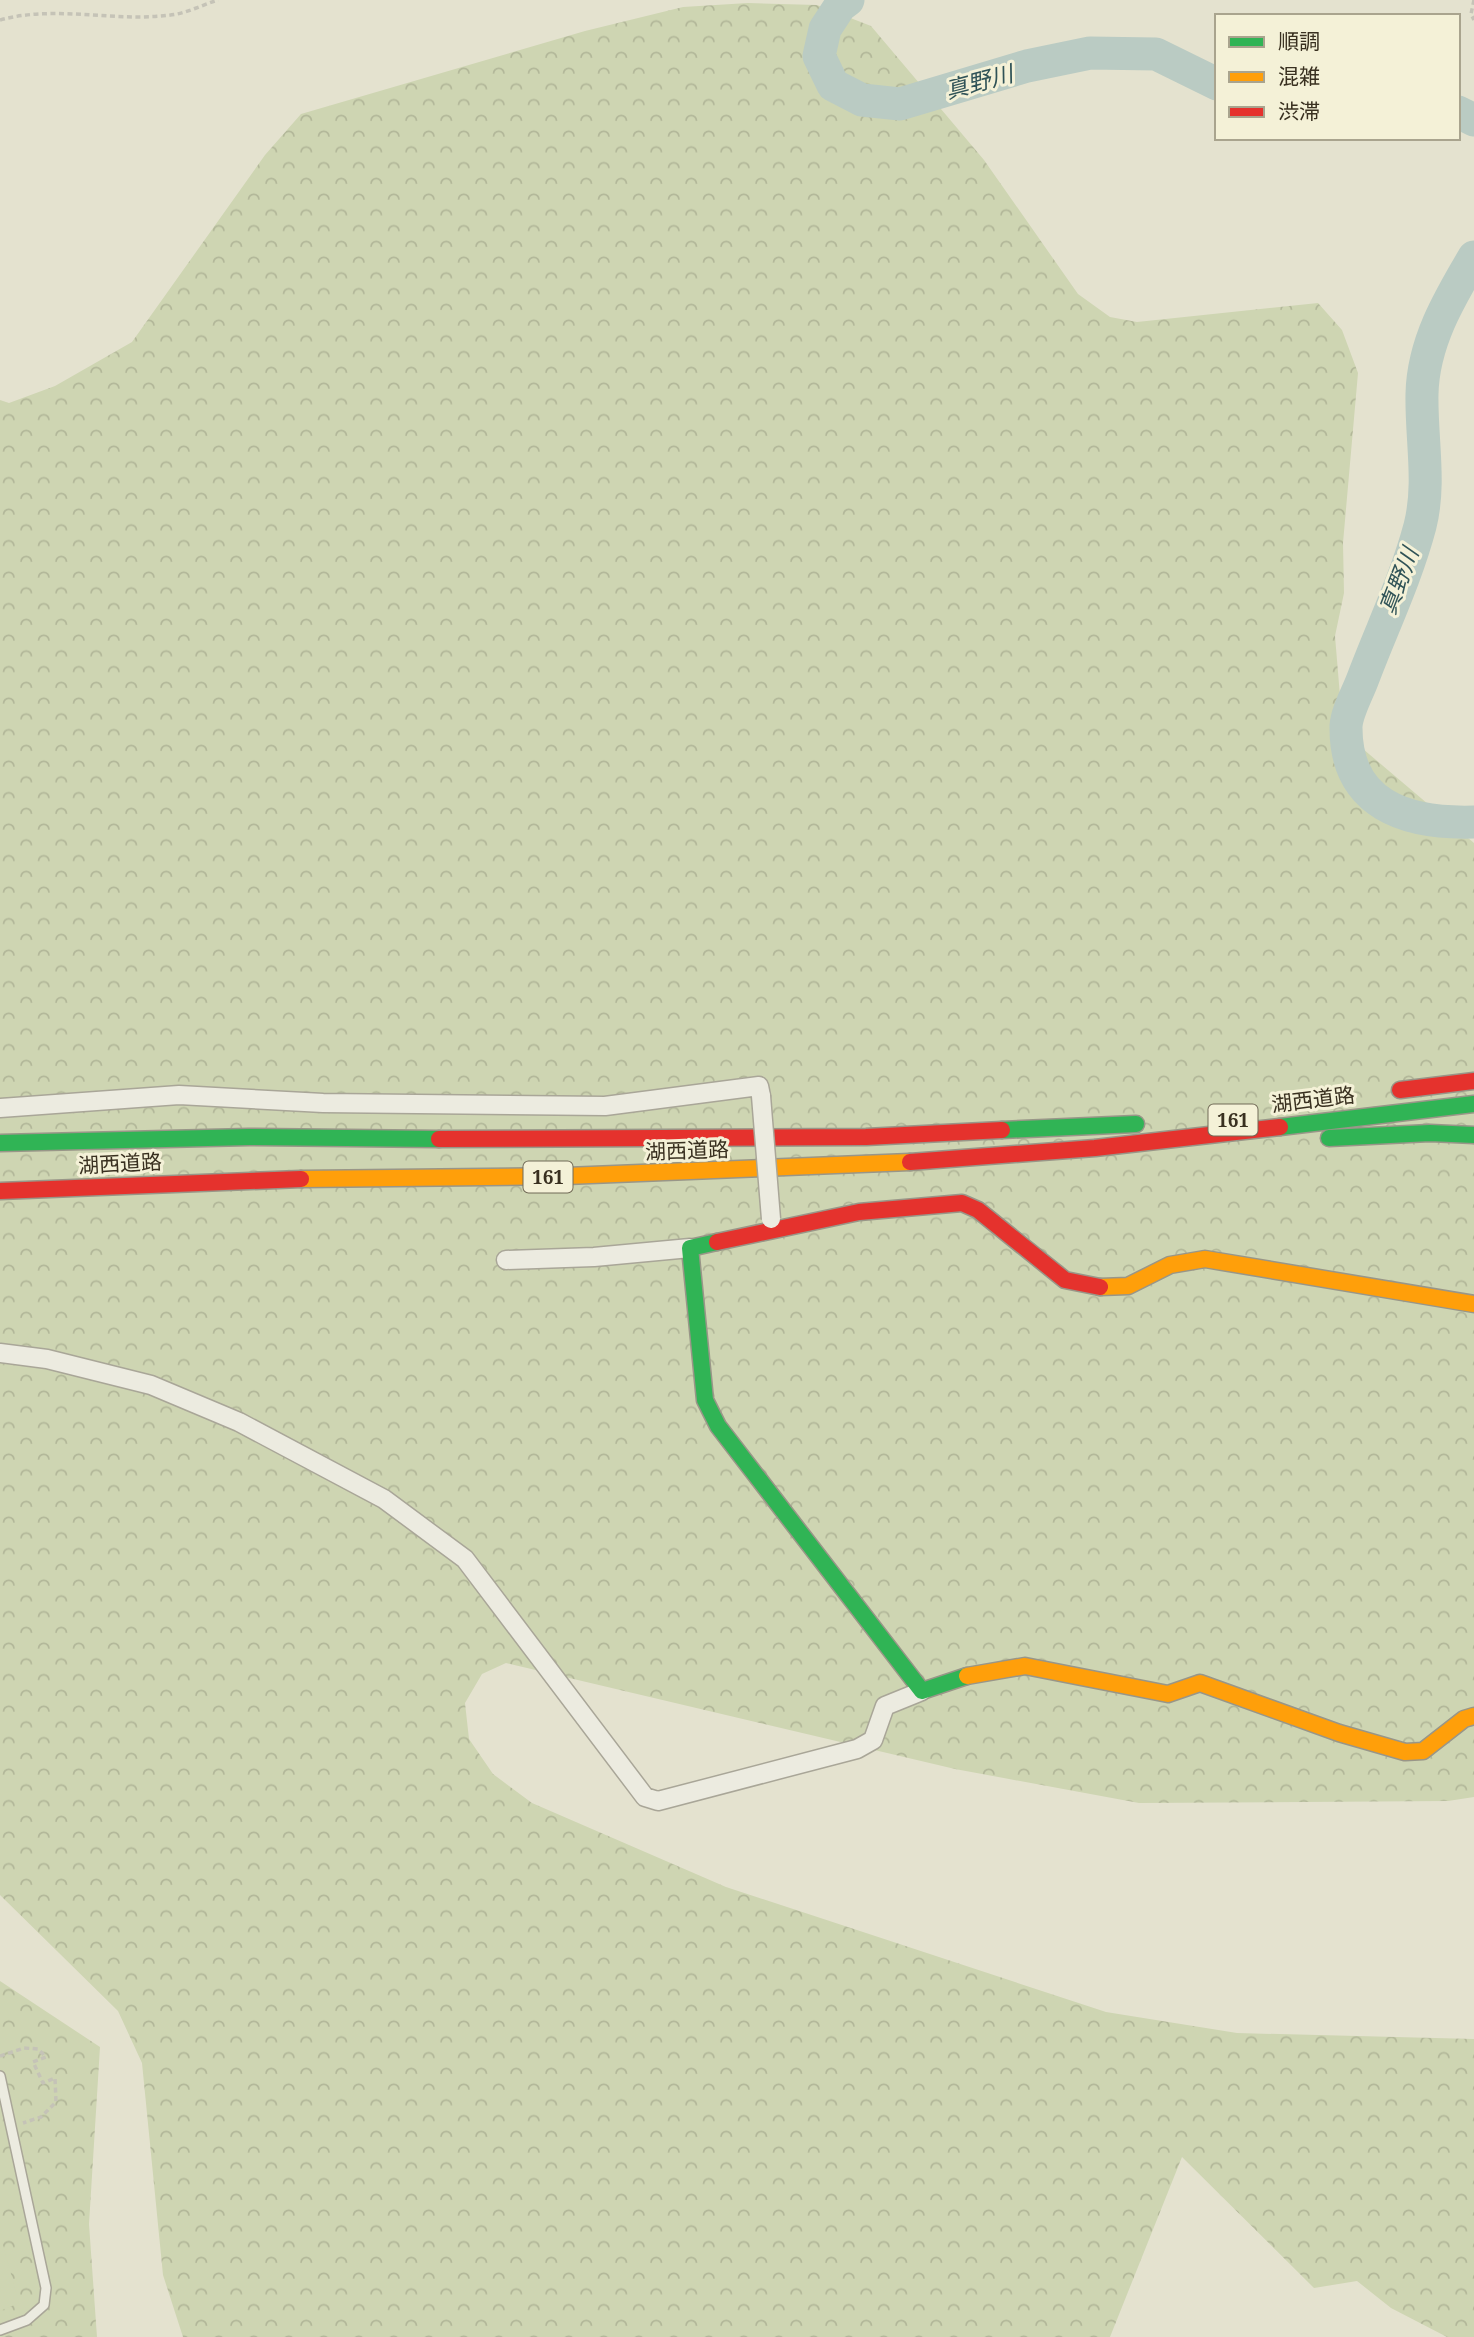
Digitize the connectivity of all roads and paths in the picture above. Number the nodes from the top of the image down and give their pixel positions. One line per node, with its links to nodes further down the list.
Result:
1 (218, 0): 3 (path)
2 (1474, 0): 4 (path)
3 (0, 20)
4 (1474, 20)
5 (1474, 1081): 6 (main road)
6 (1385, 1092)
7 (1474, 1104): 9 (main road, 湖西道路 / 161)
8 (0, 1108): 14 (street, bridge)
9 (1373, 1114): 11 (main road, 湖西道路 / 161); 12 (main road, 湖西道路 / 161)
10 (1474, 1135): 12 (main road)
11 (0, 1143)
12 (1095, 1148): 13 (main road, 湖西道路 / 161)
13 (0, 1191)
14 (771, 1225): 15 (main road); 17 (main road)
15 (690, 1248): 16 (street); 19 (main road)
16 (506, 1260)
17 (1474, 1304)
18 (0, 1353): 19 (street)
19 (922, 1691): 20 (main road)
20 (1474, 1716)
21 (0, 2056): 23 (path)
22 (0, 2076): 23 (lane)
23 (11, 2128): 24 (lane)
24 (0, 2330)

